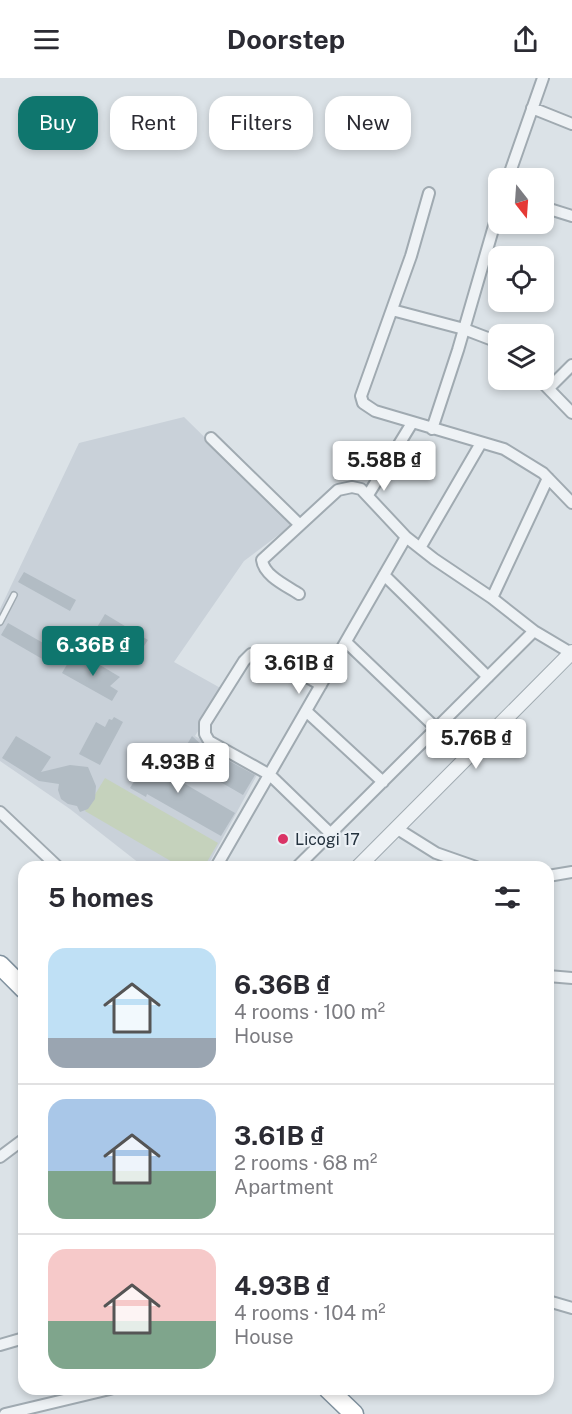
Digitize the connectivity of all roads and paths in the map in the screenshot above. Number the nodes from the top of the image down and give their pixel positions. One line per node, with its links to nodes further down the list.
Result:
1 (543, 78): 2 (street)
2 (532, 108): 3 (street); 4 (street)
3 (572, 124)
4 (511, 168)
5 (429, 193): 9 (street)
6 (554, 210): 7 (street)
7 (572, 216)
8 (492, 234): 10 (street)
9 (392, 310): 10 (street); 16 (street)
10 (464, 329): 11 (street); 17 (street)
11 (488, 338)
12 (572, 365): 13 (street)
13 (554, 383)
14 (551, 390): 15 (street)
15 (572, 413)
16 (412, 423): 17 (street); 21 (street)
17 (432, 429): 19 (street)
18 (211, 438): 23 (street)
19 (481, 443): 20 (street); 25 (street)
20 (548, 478): 22 (street); 29 (street)
21 (368, 495): 23 (street); 24 (street)
22 (572, 503)
23 (299, 524): 27 (street)
24 (406, 537): 25 (street); 26 (street)
25 (420, 548): 29 (street)
26 (384, 575): 32 (street); 34 (street)
27 (299, 594)
28 (14, 595): 30 (lane)
29 (492, 598): 31 (street)
30 (0, 622)
31 (534, 631): 33 (street); 34 (street)
32 (346, 642): 35 (street); 37 (street)
33 (571, 652): 41 (street)
34 (488, 677): 37 (street)
35 (321, 685): 36 (street); 38 (street)
36 (306, 711): 38 (street); 39 (street)
37 (437, 729): 39 (street)
38 (270, 775): 42 (street); 44 (street)
39 (383, 782): 42 (street)
40 (0, 812): 43 (street)
41 (396, 828): 46 (street); 47 (street)
42 (331, 834): 45 (street)
43 (52, 861)
44 (220, 861)
45 (303, 861)
46 (364, 861)
47 (458, 861)
48 (572, 872): 49 (street)
49 (554, 875)
50 (0, 965): 53 (highway)
51 (554, 976): 52 (street)
52 (572, 978)
53 (18, 983)
54 (18, 1144): 55 (street)
55 (0, 1157)
56 (554, 1303): 57 (street)
57 (572, 1308)
58 (18, 1340): 59 (street)
59 (0, 1345)
60 (85, 1395): 62 (street)
61 (334, 1395): 63 (highway)
62 (5, 1414)
63 (354, 1414)

